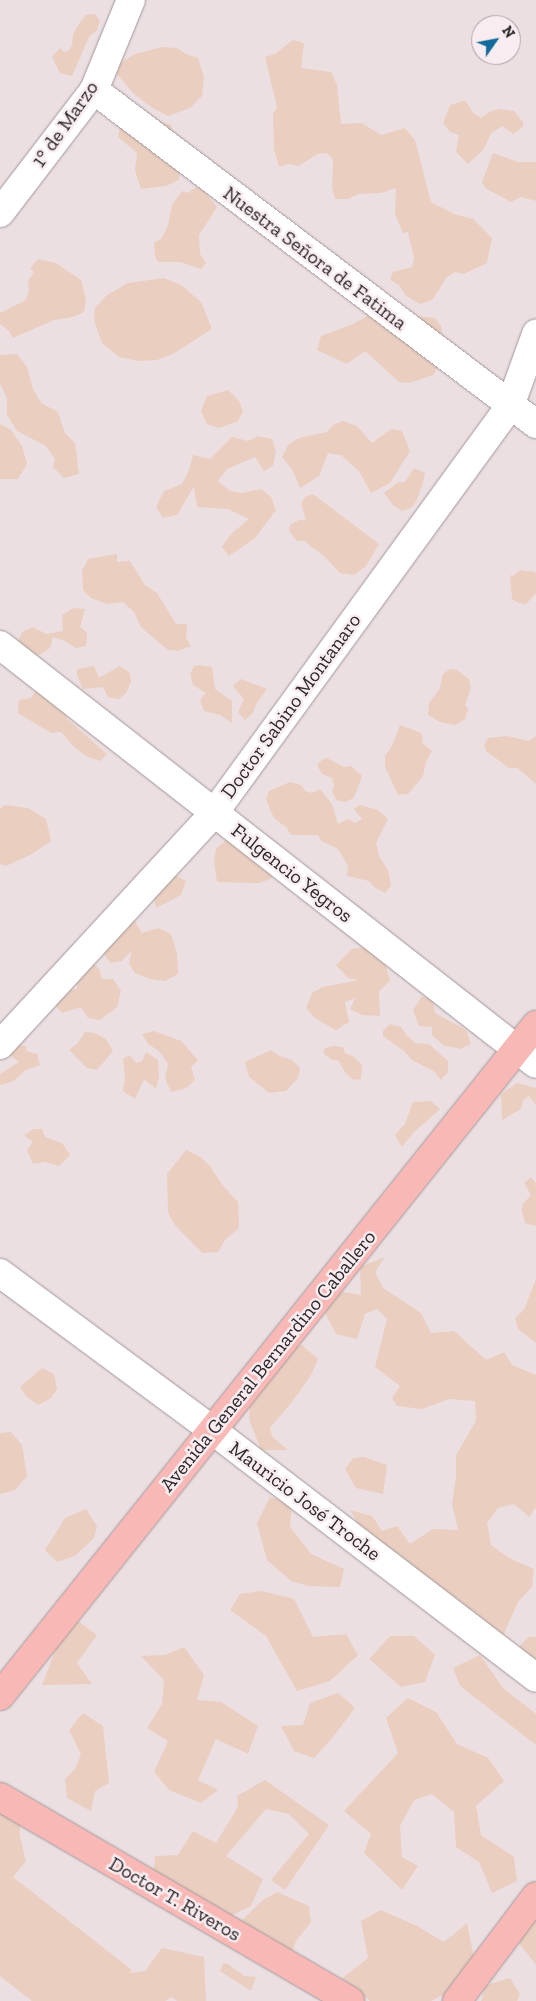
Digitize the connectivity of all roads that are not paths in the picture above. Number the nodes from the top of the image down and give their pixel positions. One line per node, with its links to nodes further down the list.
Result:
1 (131, 0): 2 (street, 1° de Marzo)
2 (94, 90): 3 (street, 1° de Marzo); 5 (street, Nuestra Señora de Fatima)
3 (0, 213)
4 (536, 334): 5 (street, Doctor Sabino Montanaro)
5 (510, 406): 6 (street, Nuestra Señora de Fatima); 8 (street, Doctor Sabino Montanaro)
6 (536, 424)
7 (0, 645): 8 (street, Fulgencio Yegros)
8 (214, 812): 10 (street, Doctor Sabino Montanaro); 11 (street, Fulgencio Yegros)
9 (536, 1025): 11 (main road, Avenida General Bernardino Caballero)
10 (0, 1045)
11 (527, 1057): 13 (main road, Avenida General Bernardino Caballero)
12 (0, 1273): 13 (street, Mauricio José Troche)
13 (212, 1430): 14 (street, Mauricio José Troche); 15 (main road, Avenida General Bernardino Caballero)
14 (536, 1678)
15 (0, 1696)
16 (0, 1798): 18 (main road, Doctor T. Riveros)
17 (536, 1896): 19 (main road)
18 (350, 2001)
19 (457, 2001)

